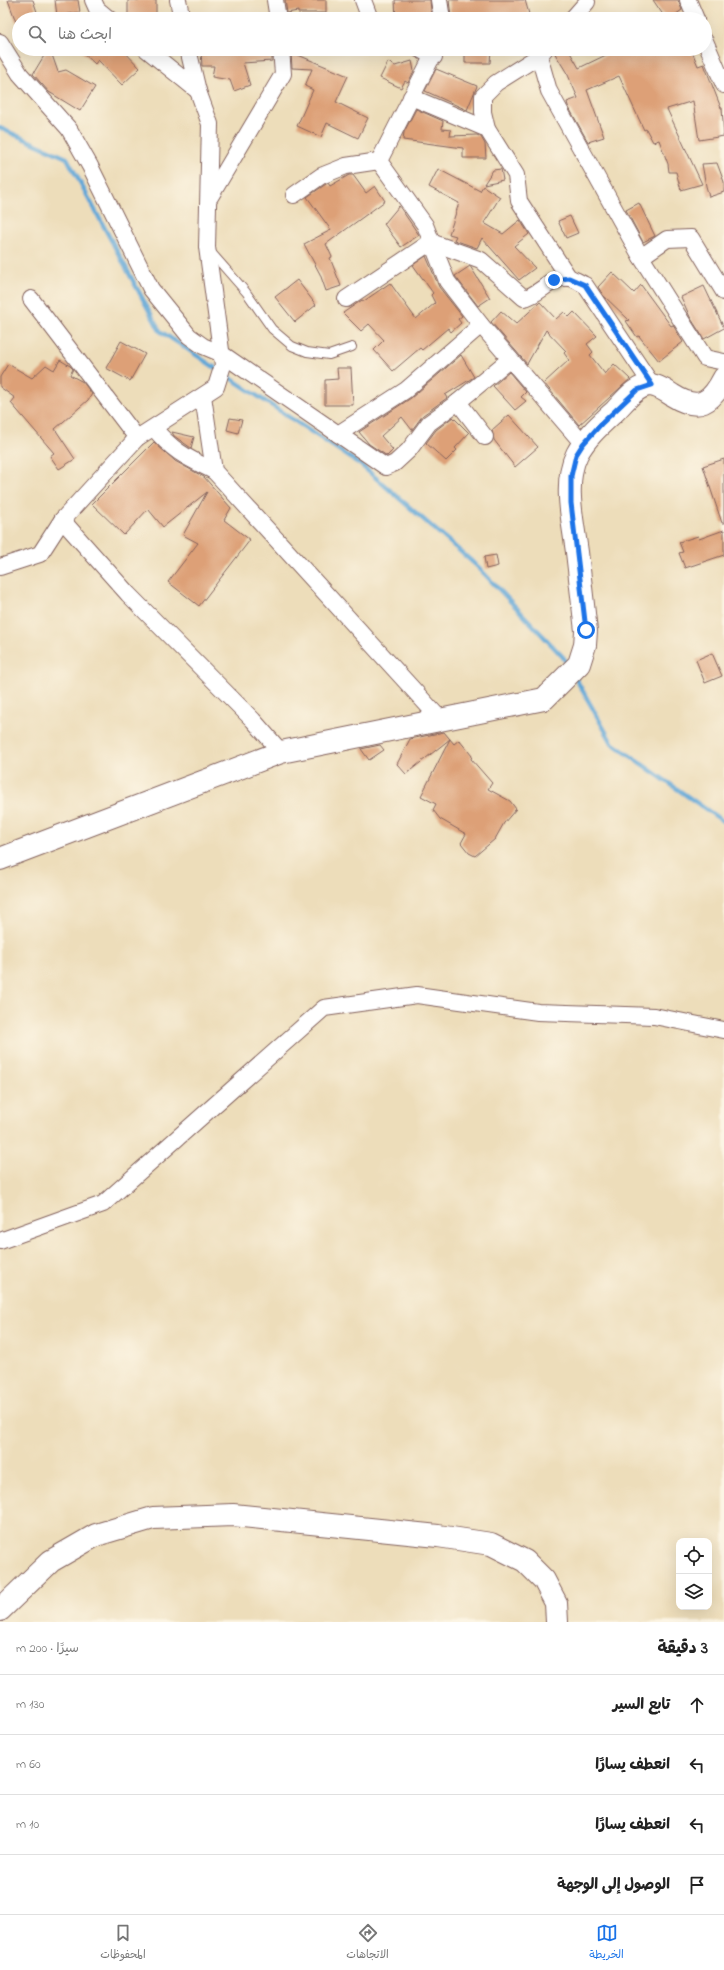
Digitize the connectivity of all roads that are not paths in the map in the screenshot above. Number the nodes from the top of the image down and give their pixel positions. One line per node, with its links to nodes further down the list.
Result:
1 (93, 0): 8 (street)
2 (178, 0): 9 (street)
3 (276, 0): 10 (street)
4 (363, 0): 11 (street)
5 (439, 0): 12 (street)
6 (688, 0): 14 (street)
7 (588, 1): 13 (street)
8 (101, 12)
9 (181, 12)
10 (277, 12)
11 (367, 12)
12 (441, 12)
13 (578, 12)
14 (693, 12)
15 (0, 42): 40 (street)
16 (155, 56): 24 (street)
17 (190, 56): 24 (street)
18 (282, 56): 29 (street)
19 (433, 56): 25 (street)
20 (536, 56): 26 (street)
21 (543, 56): 32 (street)
22 (711, 56): 23 (street)
23 (724, 85)
24 (198, 91): 29 (street)
25 (410, 97): 26 (street); 27 (street)
26 (486, 129): 33 (street)
27 (379, 161): 28 (street); 30 (street)
28 (294, 195)
29 (209, 198): 31 (street)
30 (431, 242): 33 (street); 36 (street); 37 (street)
31 (207, 247): 38 (lane); 40 (street)
32 (642, 257): 34 (street); 41 (street)
33 (569, 278): 43 (street)
34 (724, 292)
35 (31, 299): 49 (street)
36 (346, 299)
37 (481, 325): 39 (street); 47 (street)
38 (352, 347)
39 (510, 359): 45 (street); 50 (street)
40 (223, 360): 44 (street); 47 (street)
41 (724, 362)
42 (724, 378): 43 (main road)
43 (652, 385): 50 (main road)
44 (203, 396): 46 (street); 51 (street)
45 (458, 402): 47 (street); 48 (street)
46 (154, 428): 49 (street); 51 (street)
47 (338, 434)
48 (485, 437)
49 (137, 438): 52 (street)
50 (583, 444): 54 (main road)
51 (214, 471): 54 (street)
52 (62, 520): 53 (street); 55 (street)
53 (0, 567)
54 (441, 720): 55 (main road)
55 (281, 752): 56 (main road)
56 (0, 859)
57 (724, 1030): 58 (street)
58 (0, 1241)
59 (0, 1610): 60 (main road)
60 (557, 1622)

